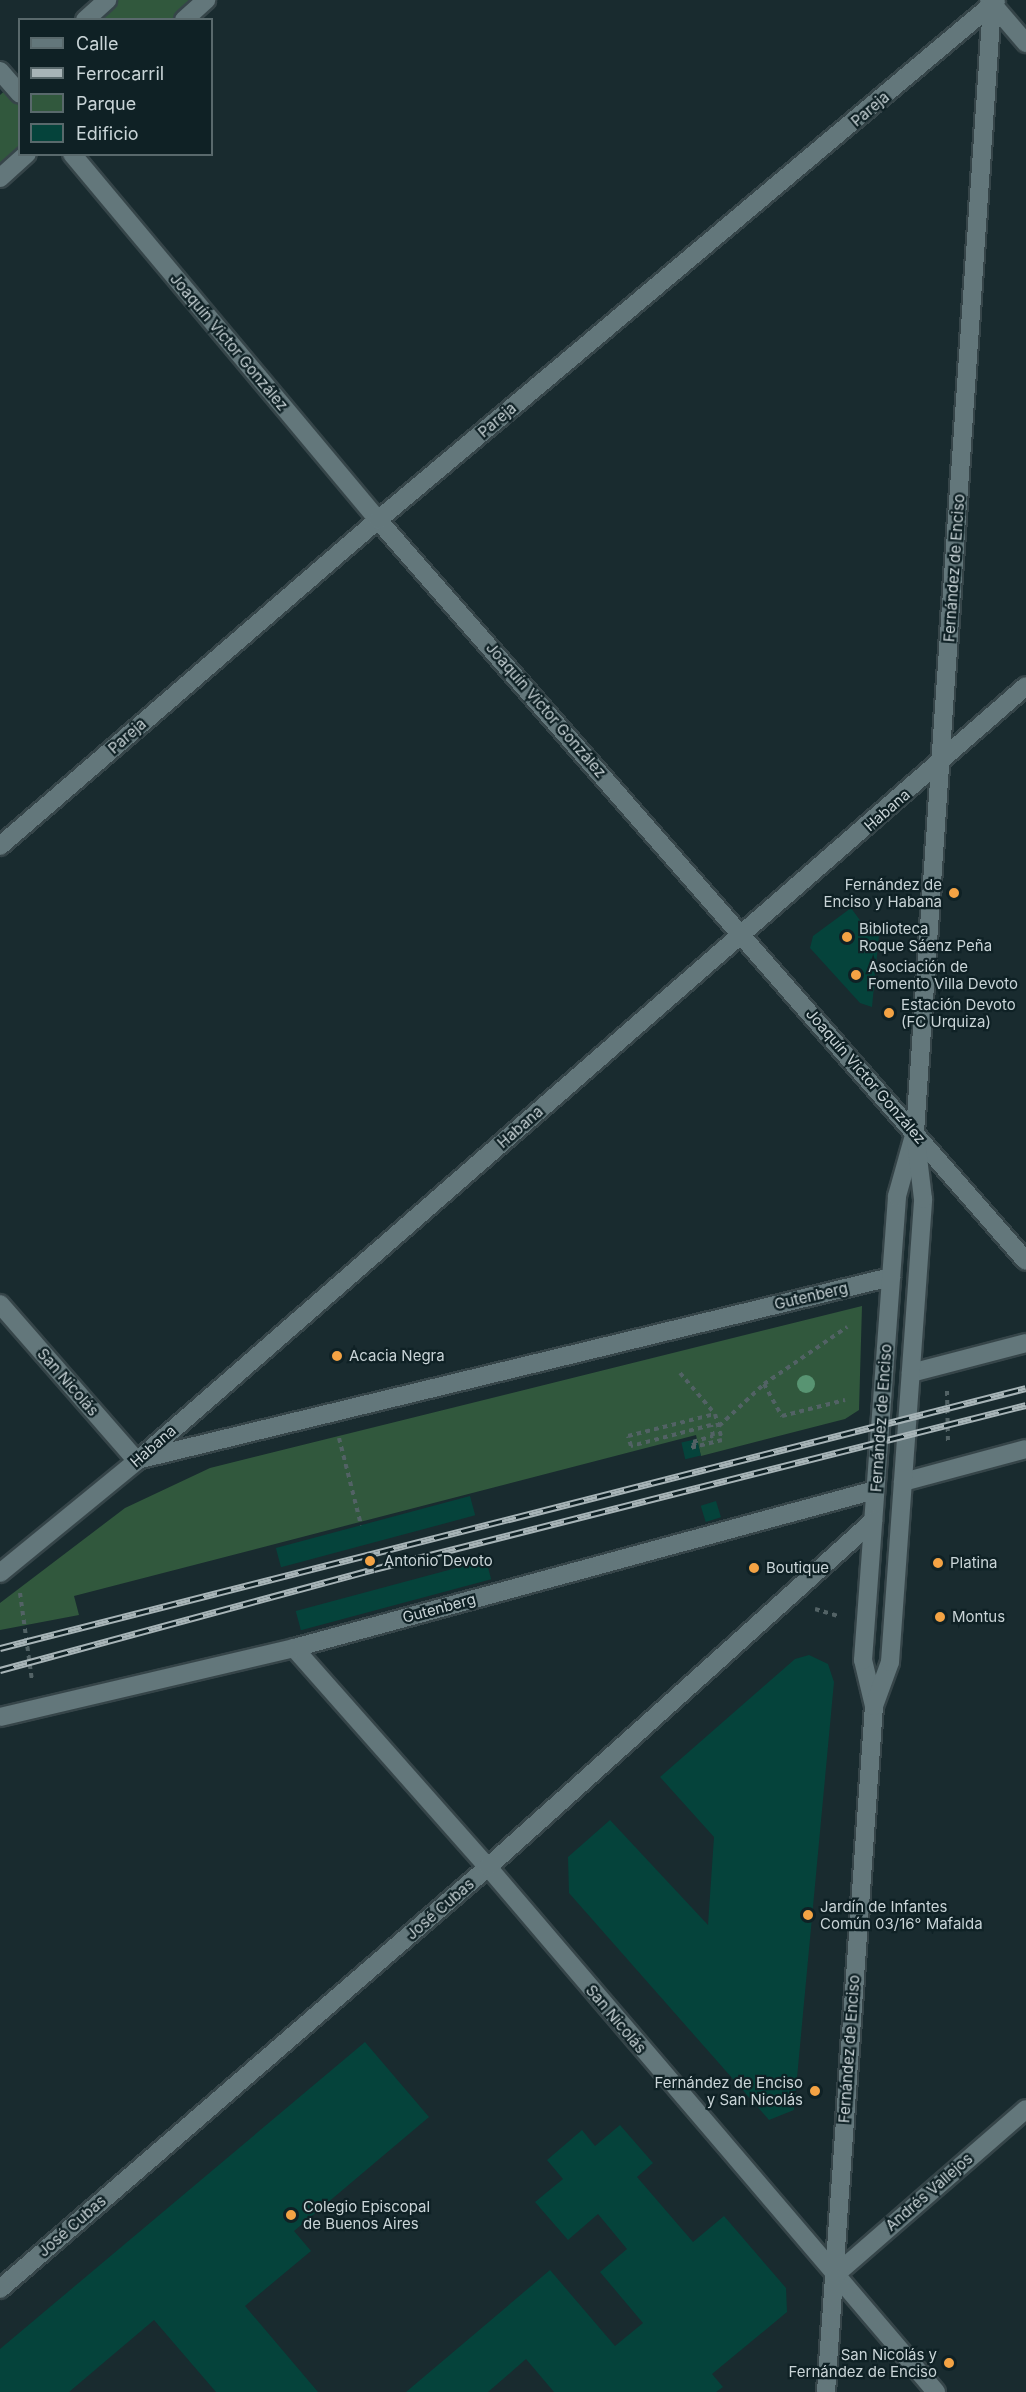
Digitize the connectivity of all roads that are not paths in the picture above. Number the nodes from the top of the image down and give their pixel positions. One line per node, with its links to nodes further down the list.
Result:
1 (107, 0): 4 (street)
2 (206, 0): 5 (street)
3 (993, 2): 6 (street); 10 (street, Pareja); 12 (street, Fernández de Enciso)
4 (87, 18)
5 (186, 18)
6 (1026, 44)
7 (25, 156): 9 (street)
8 (74, 156): 10 (street, Joaquín Victor González)
9 (0, 178)
10 (378, 519): 13 (street, Pareja); 14 (street, Joaquín Victor González)
11 (1026, 686): 12 (street, Habana)
12 (940, 764): 14 (street, Habana); 15 (street, Fernández de Enciso)
13 (0, 846)
14 (742, 933): 15 (street, Joaquín Victor González); 22 (street, Habana)
15 (915, 1132): 16 (street, Joaquín Victor González); 17 (street, Fernández de Enciso); 20 (street, Fernández de Enciso)
16 (1026, 1261)
17 (891, 1277): 22 (street, Gutenberg); 24 (street, Fernández de Enciso)
18 (0, 1304): 22 (street, San Nicolás)
19 (1026, 1343): 20 (street)
20 (910, 1373): 23 (street, Fernández de Enciso)
21 (1026, 1449): 23 (street)
22 (136, 1461): 26 (street, Habana)
23 (903, 1482): 28 (street, Fernández de Enciso)
24 (875, 1490): 25 (street, Fernández de Enciso); 27 (street, Gutenberg)
25 (873, 1521): 28 (street, Fernández de Enciso); 30 (street, José Cubas)
26 (5, 1569)
27 (294, 1648): 29 (street, Gutenberg); 30 (street, San Nicolás)
28 (874, 1706): 32 (street, Fernández de Enciso)
29 (0, 1717)
30 (488, 1867): 32 (street, San Nicolás); 33 (street, José Cubas)
31 (1026, 2109): 32 (street, Andrés Vallejos)
32 (834, 2277): 34 (street, Fernández de Enciso); 35 (street, San Nicolás)
33 (0, 2289)
34 (826, 2392)
35 (936, 2392)

